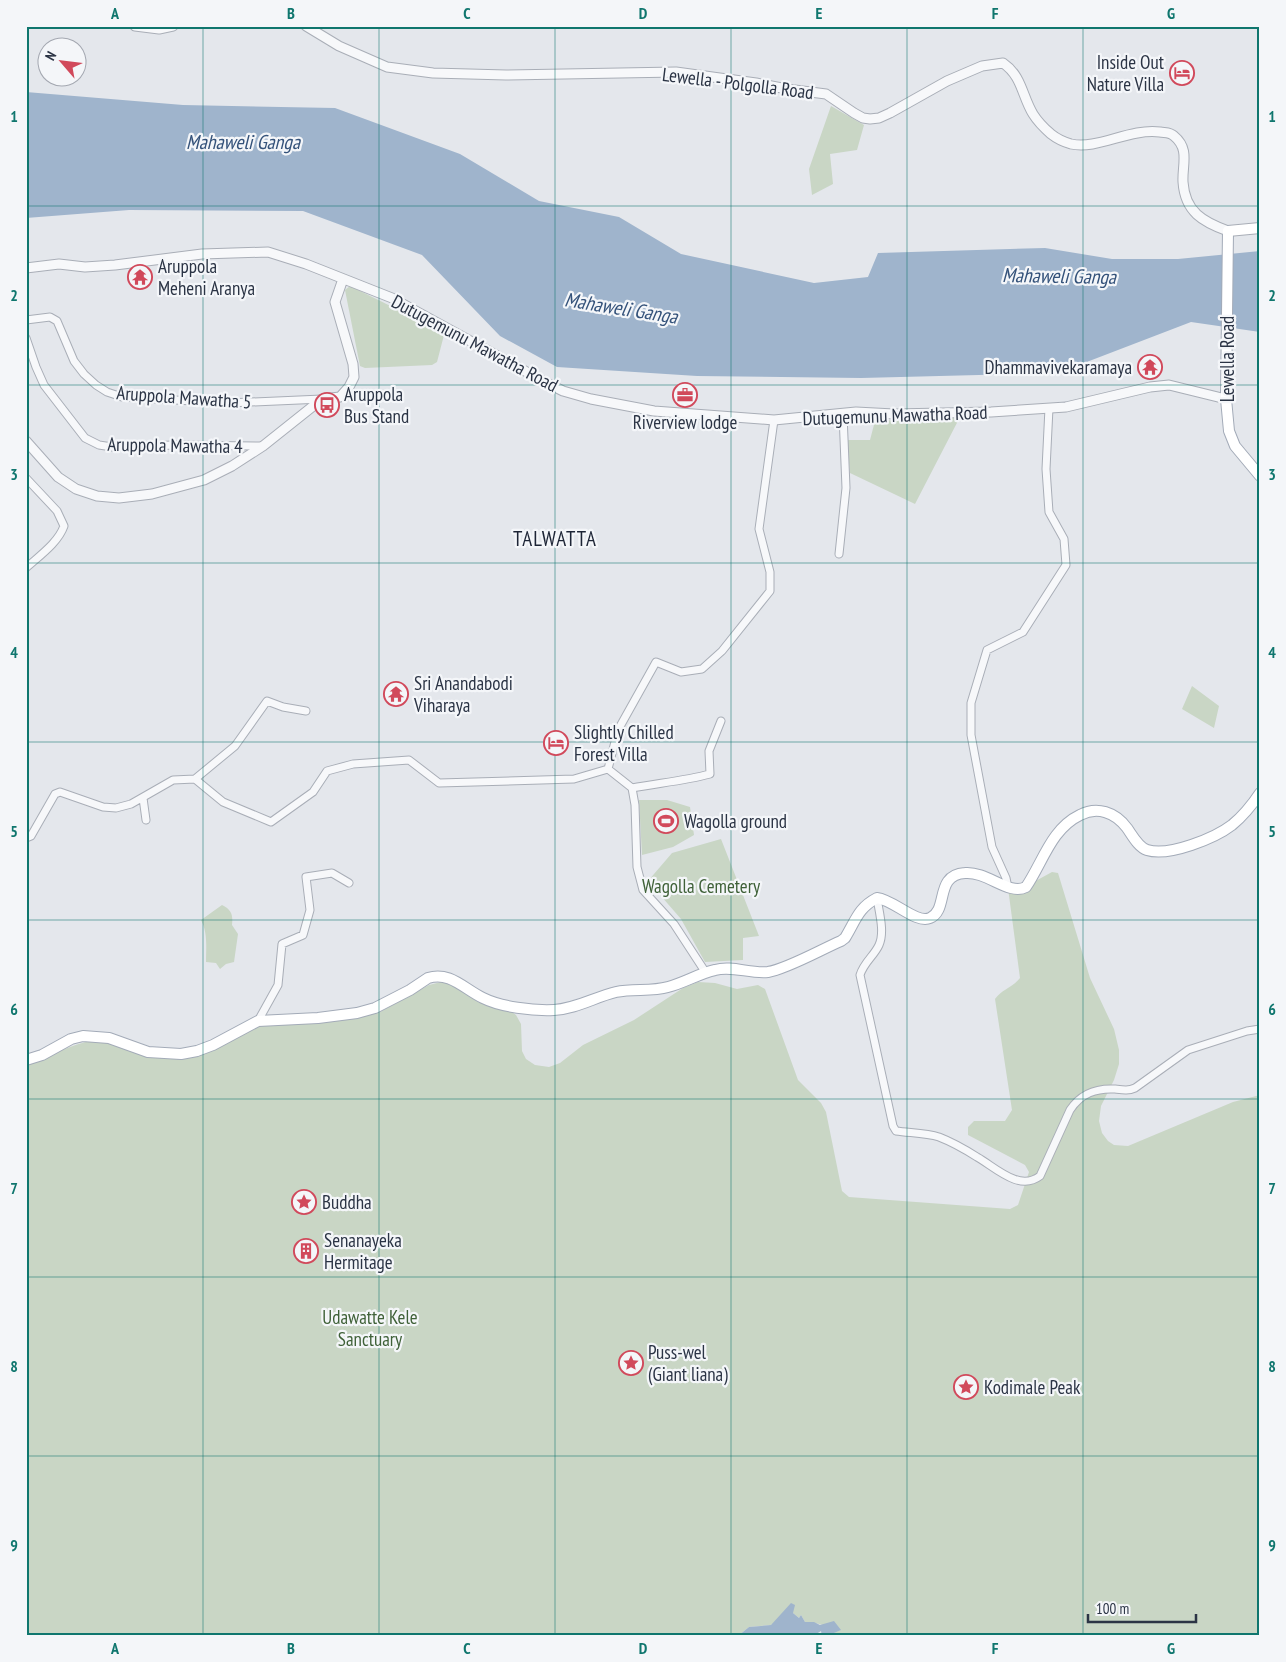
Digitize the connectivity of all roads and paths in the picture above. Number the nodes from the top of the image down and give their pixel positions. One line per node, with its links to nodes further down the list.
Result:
1 (135, 26): 2 (street)
2 (173, 26)
3 (306, 26): 5 (street, Lewella - Polgolla Road)
4 (1260, 228): 5 (main road)
5 (1228, 236): 11 (main road, Lewella Road)
6 (26, 268): 7 (street, Dutugemunu Mawatha Road)
7 (343, 279): 10 (street); 14 (street, Dutugemunu Mawatha Road)
8 (26, 320): 10 (street, Aruppola Mawatha 5)
9 (26, 338): 16 (street, Aruppola Mawatha 4)
10 (322, 399): 16 (street)
11 (1226, 399): 12 (street, Dutugemunu Mawatha Road); 17 (main road, Lewella Road)
12 (1050, 408): 13 (street, Dutugemunu Mawatha Road); 31 (street)
13 (843, 414): 14 (street, Dutugemunu Mawatha Road); 19 (street)
14 (774, 420): 23 (street)
15 (26, 441): 16 (street)
16 (263, 446)
17 (1260, 476)
18 (26, 478): 20 (street)
19 (839, 554)
20 (26, 568)
21 (306, 711): 24 (street)
22 (721, 721): 25 (street)
23 (608, 769): 24 (street); 25 (street)
24 (195, 780): 27 (street)
25 (632, 788): 33 (street)
26 (1260, 793): 31 (main road)
27 (143, 798): 28 (street); 29 (street)
28 (146, 820)
29 (26, 838)
30 (349, 883): 34 (street)
31 (1008, 888): 32 (main road)
32 (877, 898): 33 (main road); 35 (street)
33 (706, 973): 34 (main road)
34 (258, 1021): 36 (main road)
35 (1260, 1030)
36 (26, 1060)

